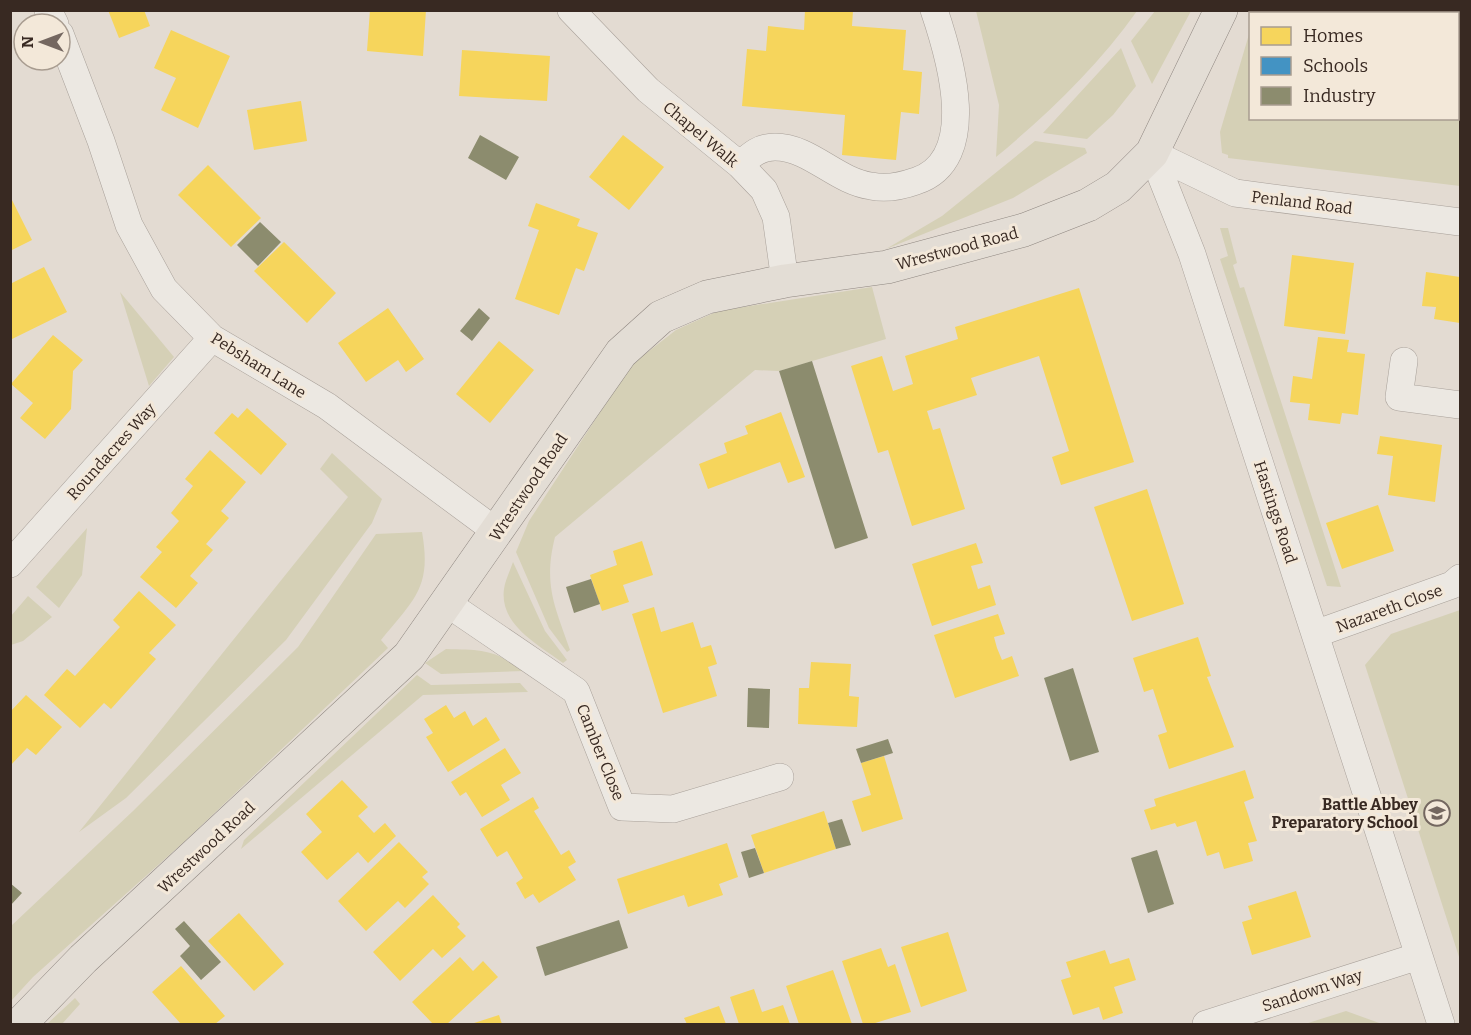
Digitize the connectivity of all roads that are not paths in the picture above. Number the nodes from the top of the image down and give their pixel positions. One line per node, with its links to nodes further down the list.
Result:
1 (571, 10): 6 (street, Chapel Walk)
2 (934, 10): 6 (street)
3 (1221, 10): 5 (main road)
4 (72, 65): 9 (street, Pebsham Lane)
5 (1152, 153): 7 (street, Penland Road); 8 (main road, Wrestwood Road); 16 (street, Hastings Road)
6 (740, 165): 8 (street, Chapel Walk)
7 (1461, 222)
8 (785, 282): 12 (main road, Wrestwood Road)
9 (212, 338): 12 (street, Pebsham Lane); 13 (street, Roundacres Way)
10 (1404, 361): 11 (street)
11 (1461, 405)
12 (497, 532): 15 (main road, Wrestwood Road)
13 (10, 564)
14 (1461, 578): 16 (street, Nazareth Close)
15 (448, 604): 17 (street, Camber Close); 19 (main road, Wrestwood Road)
16 (1315, 634): 18 (street, Hastings Road)
17 (780, 777)
18 (1419, 956): 20 (street, Sandown Way); 21 (street, Hastings Road)
19 (20, 1024)
20 (1206, 1024)
21 (1441, 1024)

